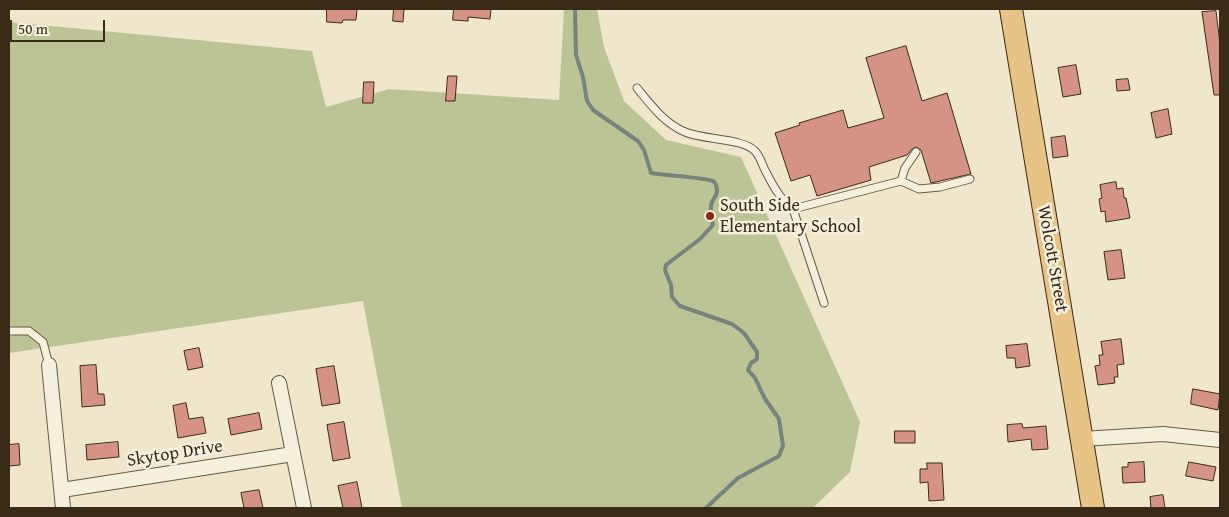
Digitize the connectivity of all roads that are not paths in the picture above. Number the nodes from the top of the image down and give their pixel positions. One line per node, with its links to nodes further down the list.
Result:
1 (1011, 9): 11 (main road, Wolcott Street)
2 (637, 88): 6 (lane)
3 (916, 152): 5 (lane)
4 (970, 179): 5 (lane)
5 (901, 181): 6 (lane)
6 (793, 209): 7 (lane)
7 (824, 303)
8 (9, 331): 9 (lane)
9 (49, 365): 14 (street)
10 (279, 383): 13 (street)
11 (1082, 439): 12 (street); 17 (main road, Wolcott Street)
12 (1220, 440)
13 (293, 454): 14 (street, Skytop Drive); 16 (street)
14 (62, 490): 15 (street)
15 (63, 508)
16 (304, 508)
17 (1093, 508)

